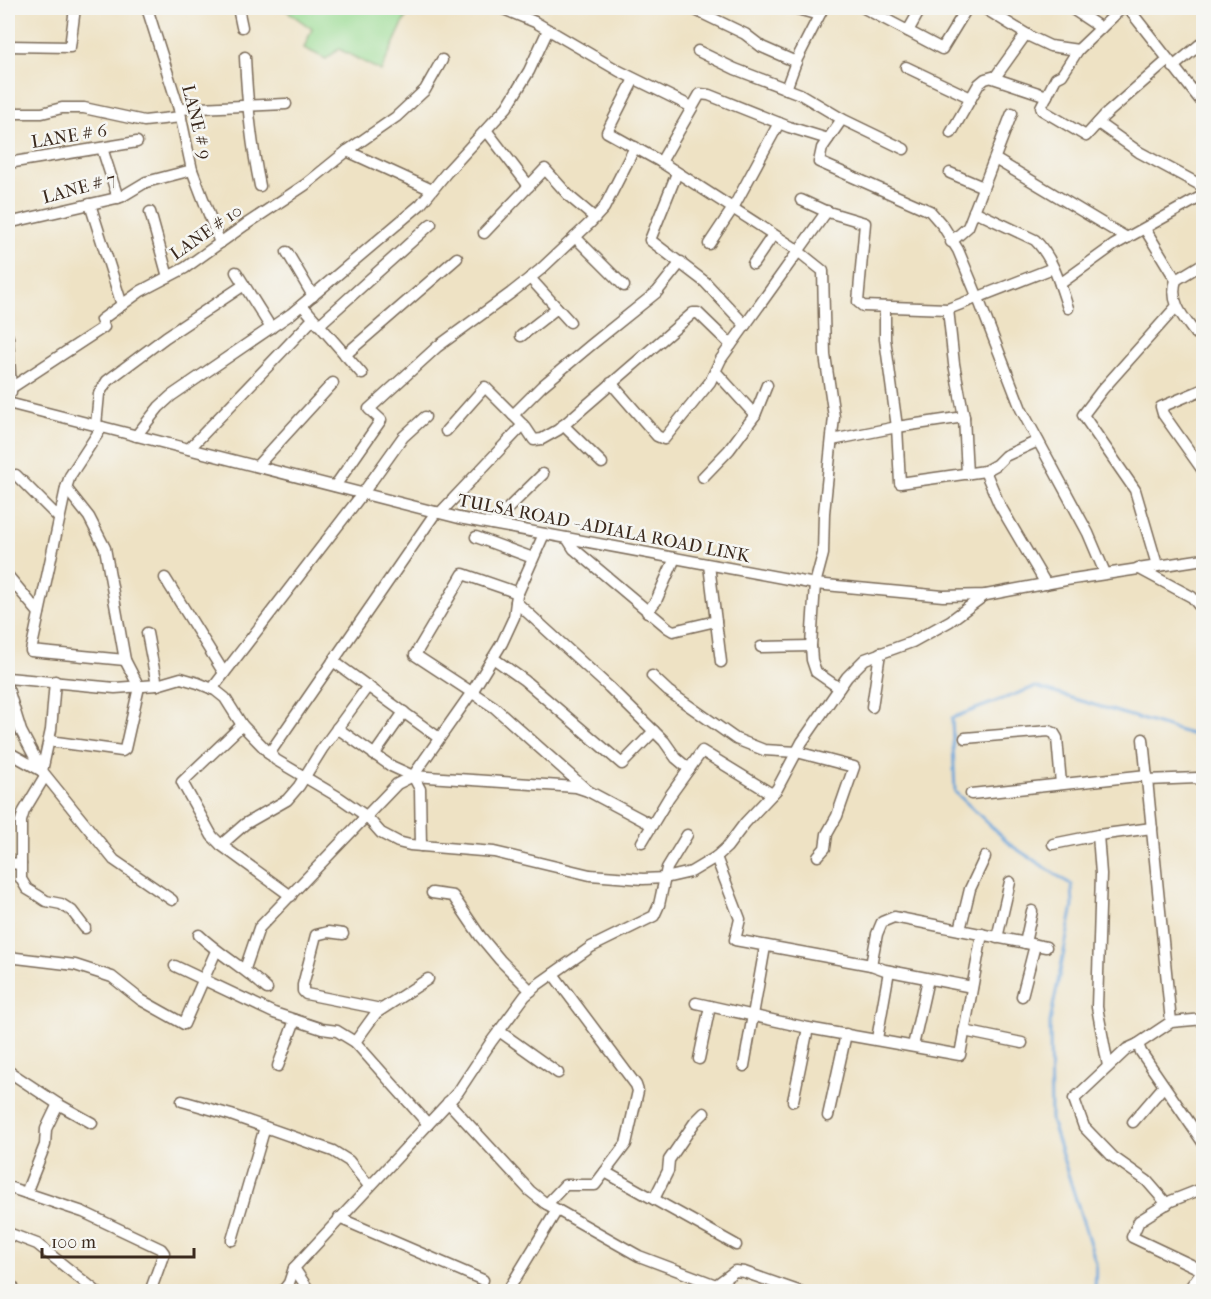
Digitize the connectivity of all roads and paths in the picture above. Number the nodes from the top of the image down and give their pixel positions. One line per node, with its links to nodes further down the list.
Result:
1 (75, 8): 21 (street)
2 (147, 8): 39 (street, LANE # 9)
3 (238, 8): 15 (street)
4 (501, 8): 17 (street)
5 (691, 8): 26 (street)
6 (794, 8): 14 (street)
7 (864, 8): 18 (street)
8 (921, 8): 18 (street)
9 (967, 8): 18 (street)
10 (984, 8): 19 (street)
11 (1071, 8): 16 (street)
12 (1122, 8): 16 (street)
13 (1128, 8): 27 (street)
14 (821, 11): 26 (street)
15 (242, 27)
16 (1101, 28): 22 (street)
17 (548, 30): 30 (street); 44 (street)
18 (908, 31)
19 (1026, 34): 22 (street); 29 (street)
20 (1203, 41): 27 (street)
21 (8, 46)
22 (1078, 50): 32 (street)
23 (698, 51): 31 (street)
24 (245, 57): 36 (street)
25 (442, 60): 51 (street, LANE # 10)
26 (796, 62): 31 (street)
27 (1171, 63): 35 (street); 43 (street)
28 (906, 67): 33 (street)
29 (993, 78): 32 (street); 33 (street)
30 (633, 79): 37 (street); 48 (street)
31 (786, 89): 41 (street)
32 (1047, 96): 43 (street)
33 (971, 98): 45 (street)
34 (286, 104): 36 (street)
35 (1203, 105)
36 (247, 106): 39 (street); 58 (street)
37 (692, 107): 42 (street); 53 (street)
38 (8, 113): 39 (street)
39 (180, 113): 55 (street, LANE # 9)
40 (1012, 113): 52 (street)
41 (842, 119): 46 (street); 50 (street)
42 (779, 123): 46 (street); 67 (street)
43 (1098, 123): 61 (street)
44 (486, 130): 59 (street); 62 (street)
45 (951, 133)
46 (828, 139): 79 (street)
47 (137, 142): 49 (street, LANE # 6)
48 (635, 147): 53 (street); 71 (street)
49 (102, 148): 54 (street, LANE # 6); 64 (street)
50 (904, 149)
51 (347, 151): 62 (street); 80 (street, LANE # 10)
52 (995, 159): 60 (street); 78 (street)
53 (661, 162): 56 (street)
54 (8, 163)
55 (192, 170): 64 (street, LANE # 7); 80 (street, LANE # 9)
56 (677, 173): 67 (street); 85 (street)
57 (950, 173): 60 (street)
58 (260, 186)
59 (529, 186): 71 (street); 75 (street)
60 (983, 187): 69 (street)
61 (1203, 187)
62 (432, 190): 96 (street)
63 (1203, 195): 74 (street)
64 (118, 198): 66 (street, LANE # 7)
65 (801, 200): 68 (street)
66 (90, 204): 72 (street, LANE # 7); 98 (street)
67 (733, 208): 76 (street); 81 (street)
68 (827, 211): 83 (street); 100 (street)
69 (974, 211): 79 (street); 88 (street)
70 (150, 212): 90 (street)
71 (595, 218): 77 (street)
72 (8, 223)
73 (430, 224): 105 (street)
74 (1145, 229): 78 (street); 92 (street)
75 (484, 233)
76 (773, 235): 83 (street); 87 (street)
77 (575, 237): 91 (street); 95 (street)
78 (1127, 238): 93 (street)
79 (951, 242): 97 (street)
80 (220, 243): 90 (street, LANE # 10)
81 (709, 244)
82 (287, 252): 96 (street)
83 (798, 252): 107 (street); 132 (street)
84 (457, 258): 113 (street)
85 (681, 262): 107 (street); 122 (street)
86 (1203, 263): 92 (street)
87 (753, 264)
88 (1053, 268): 93 (street); 97 (street)
89 (236, 272): 94 (street)
90 (168, 277): 98 (street, LANE # 10)
91 (530, 278): 102 (street); 143 (street)
92 (1176, 280): 101 (street)
93 (1060, 284): 103 (street)
94 (244, 285): 108 (street); 128 (street)
95 (624, 286)
96 (313, 296): 99 (street)
97 (978, 298): 104 (street); 133 (street)
98 (122, 305): 119 (street, LANE # 10)
99 (302, 305): 105 (street); 108 (street)
100 (885, 307): 104 (street); 129 (street)
101 (1176, 307): 109 (street); 156 (street)
102 (557, 308): 106 (street); 110 (street)
103 (1068, 308)
104 (948, 309): 125 (street)
105 (316, 322): 113 (street); 134 (street)
106 (570, 322)
107 (745, 325): 112 (street)
108 (271, 328): 131 (street)
109 (1203, 329)
110 (521, 336)
111 (8, 337): 119 (street)
112 (731, 345): 114 (street); 117 (street)
113 (345, 355): 115 (street)
114 (716, 372): 117 (street); 123 (street)
115 (362, 374)
116 (333, 383): 137 (street)
117 (611, 383): 127 (street)
118 (767, 385): 123 (street)
119 (10, 388): 121 (street)
120 (1203, 389): 136 (street)
121 (9, 404): 128 (street, TULSA ROAD - ADIALA ROAD LINK)
122 (513, 415): 126 (street); 130 (street)
123 (755, 415): 142 (street)
124 (425, 417): 145 (street)
125 (964, 417): 129 (street); 140 (street)
126 (523, 425): 127 (street); 146 (street)
127 (563, 425): 135 (street)
128 (99, 426): 131 (street, TULSA ROAD - ADIALA ROAD LINK); 144 (street)
129 (897, 427): 132 (street); 140 (street)
130 (446, 431)
131 (136, 436): 134 (street, TULSA ROAD - ADIALA ROAD LINK)
132 (832, 440): 161 (street)
133 (1038, 441): 138 (street); 158 (street)
134 (189, 449): 137 (street, TULSA ROAD - ADIALA ROAD LINK)
135 (602, 463)
136 (1201, 464)
137 (257, 466): 143 (street, TULSA ROAD - ADIALA ROAD LINK)
138 (985, 471): 140 (street); 162 (street)
139 (543, 474): 148 (street)
140 (967, 474)
141 (16, 475): 147 (street)
142 (703, 477)
143 (335, 486): 145 (street, TULSA ROAD - ADIALA ROAD LINK)
144 (66, 488): 147 (street); 174 (street)
145 (363, 493): 146 (street, TULSA ROAD - ADIALA ROAD LINK); 177 (street)
146 (438, 512): 148 (street, TULSA ROAD - ADIALA ROAD LINK); 175 (street)
147 (59, 518): 167 (street)
148 (492, 524): 149 (street, TULSA ROAD - ADIALA ROAD LINK)
149 (544, 534): 151 (street, TULSA ROAD - ADIALA ROAD LINK); 152 (street)
150 (476, 537): 152 (street)
151 (567, 538): 153 (street, TULSA ROAD - ADIALA ROAD LINK); 165 (street)
152 (533, 558): 164 (street)
153 (675, 558): 155 (street, TULSA ROAD - ADIALA ROAD LINK); 165 (street)
154 (1203, 559): 156 (street, TULSA ROAD - ADIALA ROAD LINK)
155 (709, 565): 161 (street, TULSA ROAD - ADIALA ROAD LINK); 168 (street)
156 (1157, 565): 157 (street, TULSA ROAD - ADIALA ROAD LINK)
157 (1138, 568): 158 (street, TULSA ROAD - ADIALA ROAD LINK); 166 (street)
158 (1105, 573): 162 (street, TULSA ROAD - ADIALA ROAD LINK)
159 (8, 576): 167 (street)
160 (165, 578): 177 (street)
161 (815, 584): 163 (street, TULSA ROAD - ADIALA ROAD LINK); 170 (street)
162 (1046, 584): 163 (street, TULSA ROAD - ADIALA ROAD LINK)
163 (986, 595): 172 (street)
164 (517, 597): 173 (street); 187 (street); 192 (street)
165 (647, 612): 168 (street)
166 (1203, 612)
167 (39, 613): 174 (street)
168 (716, 621): 176 (street)
169 (147, 633): 181 (street)
170 (811, 646): 171 (street); 184 (street)
171 (761, 647)
172 (880, 653): 184 (street); 188 (street)
173 (493, 658): 187 (street); 192 (street)
174 (125, 660): 183 (street)
175 (333, 661): 182 (street); 199 (street)
176 (721, 662)
177 (224, 673): 186 (street)
178 (652, 675): 198 (street)
179 (8, 678): 180 (street)
180 (55, 681): 183 (street); 196 (street)
181 (157, 685): 183 (street); 186 (street)
182 (368, 686): 189 (street); 191 (street)
183 (139, 687): 196 (street)
184 (839, 688): 198 (street)
185 (8, 689): 202 (street)
186 (212, 689): 190 (street)
187 (472, 692): 193 (street); 208 (street)
188 (872, 707)
189 (404, 712): 193 (street); 200 (street)
190 (242, 725): 199 (street); 218 (street)
191 (337, 728): 200 (street); 204 (street)
192 (654, 731): 201 (street)
193 (439, 738): 203 (street)
194 (965, 738): 206 (street)
195 (1143, 739): 205 (street)
196 (49, 741): 202 (street)
197 (8, 752): 202 (street)
198 (797, 752): 209 (street); 220 (street)
199 (269, 754): 204 (street)
200 (374, 755): 203 (street)
201 (689, 769): 209 (street); 212 (street)
202 (43, 773): 224 (street); 229 (street)
203 (413, 776): 208 (street); 211 (street); 219 (street)
204 (304, 778): 211 (street); 218 (street)
205 (1147, 778): 206 (street); 207 (street); 213 (street)
206 (1061, 784): 210 (street)
207 (1203, 786)
208 (588, 791): 212 (street)
209 (772, 794): 221 (street)
210 (971, 794)
211 (366, 816): 219 (street); 228 (street)
212 (652, 825): 216 (street)
213 (1152, 828): 215 (street); 259 (street)
214 (687, 835): 225 (street)
215 (1098, 835): 217 (street); 272 (street)
216 (642, 842)
217 (1053, 844)
218 (221, 845): 228 (street)
219 (421, 846): 225 (street)
220 (818, 856)
221 (716, 857): 225 (street); 238 (street)
222 (985, 857): 232 (street)
223 (8, 863): 224 (street)
224 (21, 864): 231 (street)
225 (665, 878): 245 (street)
226 (1010, 882): 236 (street)
227 (432, 893): 251 (street)
228 (291, 896): 243 (street)
229 (172, 900)
230 (1032, 911): 237 (street)
231 (85, 928)
232 (960, 930): 234 (street); 241 (street)
233 (343, 934): 255 (street)
234 (982, 934): 236 (street); 249 (street)
235 (198, 935): 239 (street)
236 (997, 938): 237 (street)
237 (1035, 945): 252 (street)
238 (765, 947): 241 (street); 256 (street)
239 (216, 951): 248 (street); 250 (street)
240 (8, 957): 248 (street)
241 (871, 965): 244 (street)
242 (175, 966): 248 (street)
243 (246, 966)
244 (889, 971): 247 (street); 264 (street)
245 (553, 974): 251 (street); 287 (street)
246 (428, 979): 255 (street)
247 (928, 979): 249 (street); 268 (street)
248 (203, 980): 258 (street)
249 (972, 987): 262 (street)
250 (267, 989)
251 (531, 991): 261 (street)
252 (1022, 996)
253 (696, 1003): 254 (street)
254 (710, 1006): 256 (street); 269 (street)
255 (381, 1009): 265 (street)
256 (753, 1015): 260 (street); 271 (street)
257 (1203, 1019): 259 (street)
258 (296, 1020): 265 (street); 270 (street)
259 (1171, 1022): 267 (street)
260 (808, 1028): 263 (street); 277 (street)
261 (499, 1031): 274 (street); 278 (street)
262 (964, 1032): 266 (street); 268 (street)
263 (846, 1034): 264 (street); 281 (street)
264 (877, 1039): 268 (street)
265 (355, 1042): 284 (street)
266 (1022, 1044)
267 (1138, 1044): 272 (street); 275 (street)
268 (913, 1046)
269 (699, 1059)
270 (278, 1066)
271 (744, 1066)
272 (1108, 1066): 293 (street)
273 (8, 1071): 279 (street)
274 (558, 1073)
275 (1164, 1086): 282 (street); 286 (street)
276 (182, 1101): 285 (street)
277 (793, 1101)
278 (448, 1102): 284 (street); 294 (street)
279 (58, 1104): 283 (street); 291 (street)
280 (704, 1113): 292 (street)
281 (828, 1116)
282 (1133, 1122)
283 (92, 1123)
284 (428, 1124): 288 (street)
285 (265, 1127): 288 (street); 297 (street)
286 (1203, 1144)
287 (605, 1172): 292 (street); 294 (street)
288 (369, 1186): 295 (street)
289 (8, 1187): 291 (street)
290 (1203, 1188): 293 (street)
291 (26, 1193): 303 (street)
292 (654, 1199): 298 (street)
293 (1167, 1204): 300 (street)
294 (552, 1207): 306 (street); 307 (street)
295 (339, 1218): 299 (street); 301 (street)
296 (8, 1233): 302 (street)
297 (232, 1240)
298 (736, 1245)
299 (294, 1268): 304 (street); 305 (street)
300 (1203, 1271): 308 (street)
301 (483, 1280)
302 (97, 1292)
303 (150, 1292)
304 (282, 1292)
305 (310, 1292)
306 (507, 1292)
307 (801, 1292)
308 (1187, 1292)

